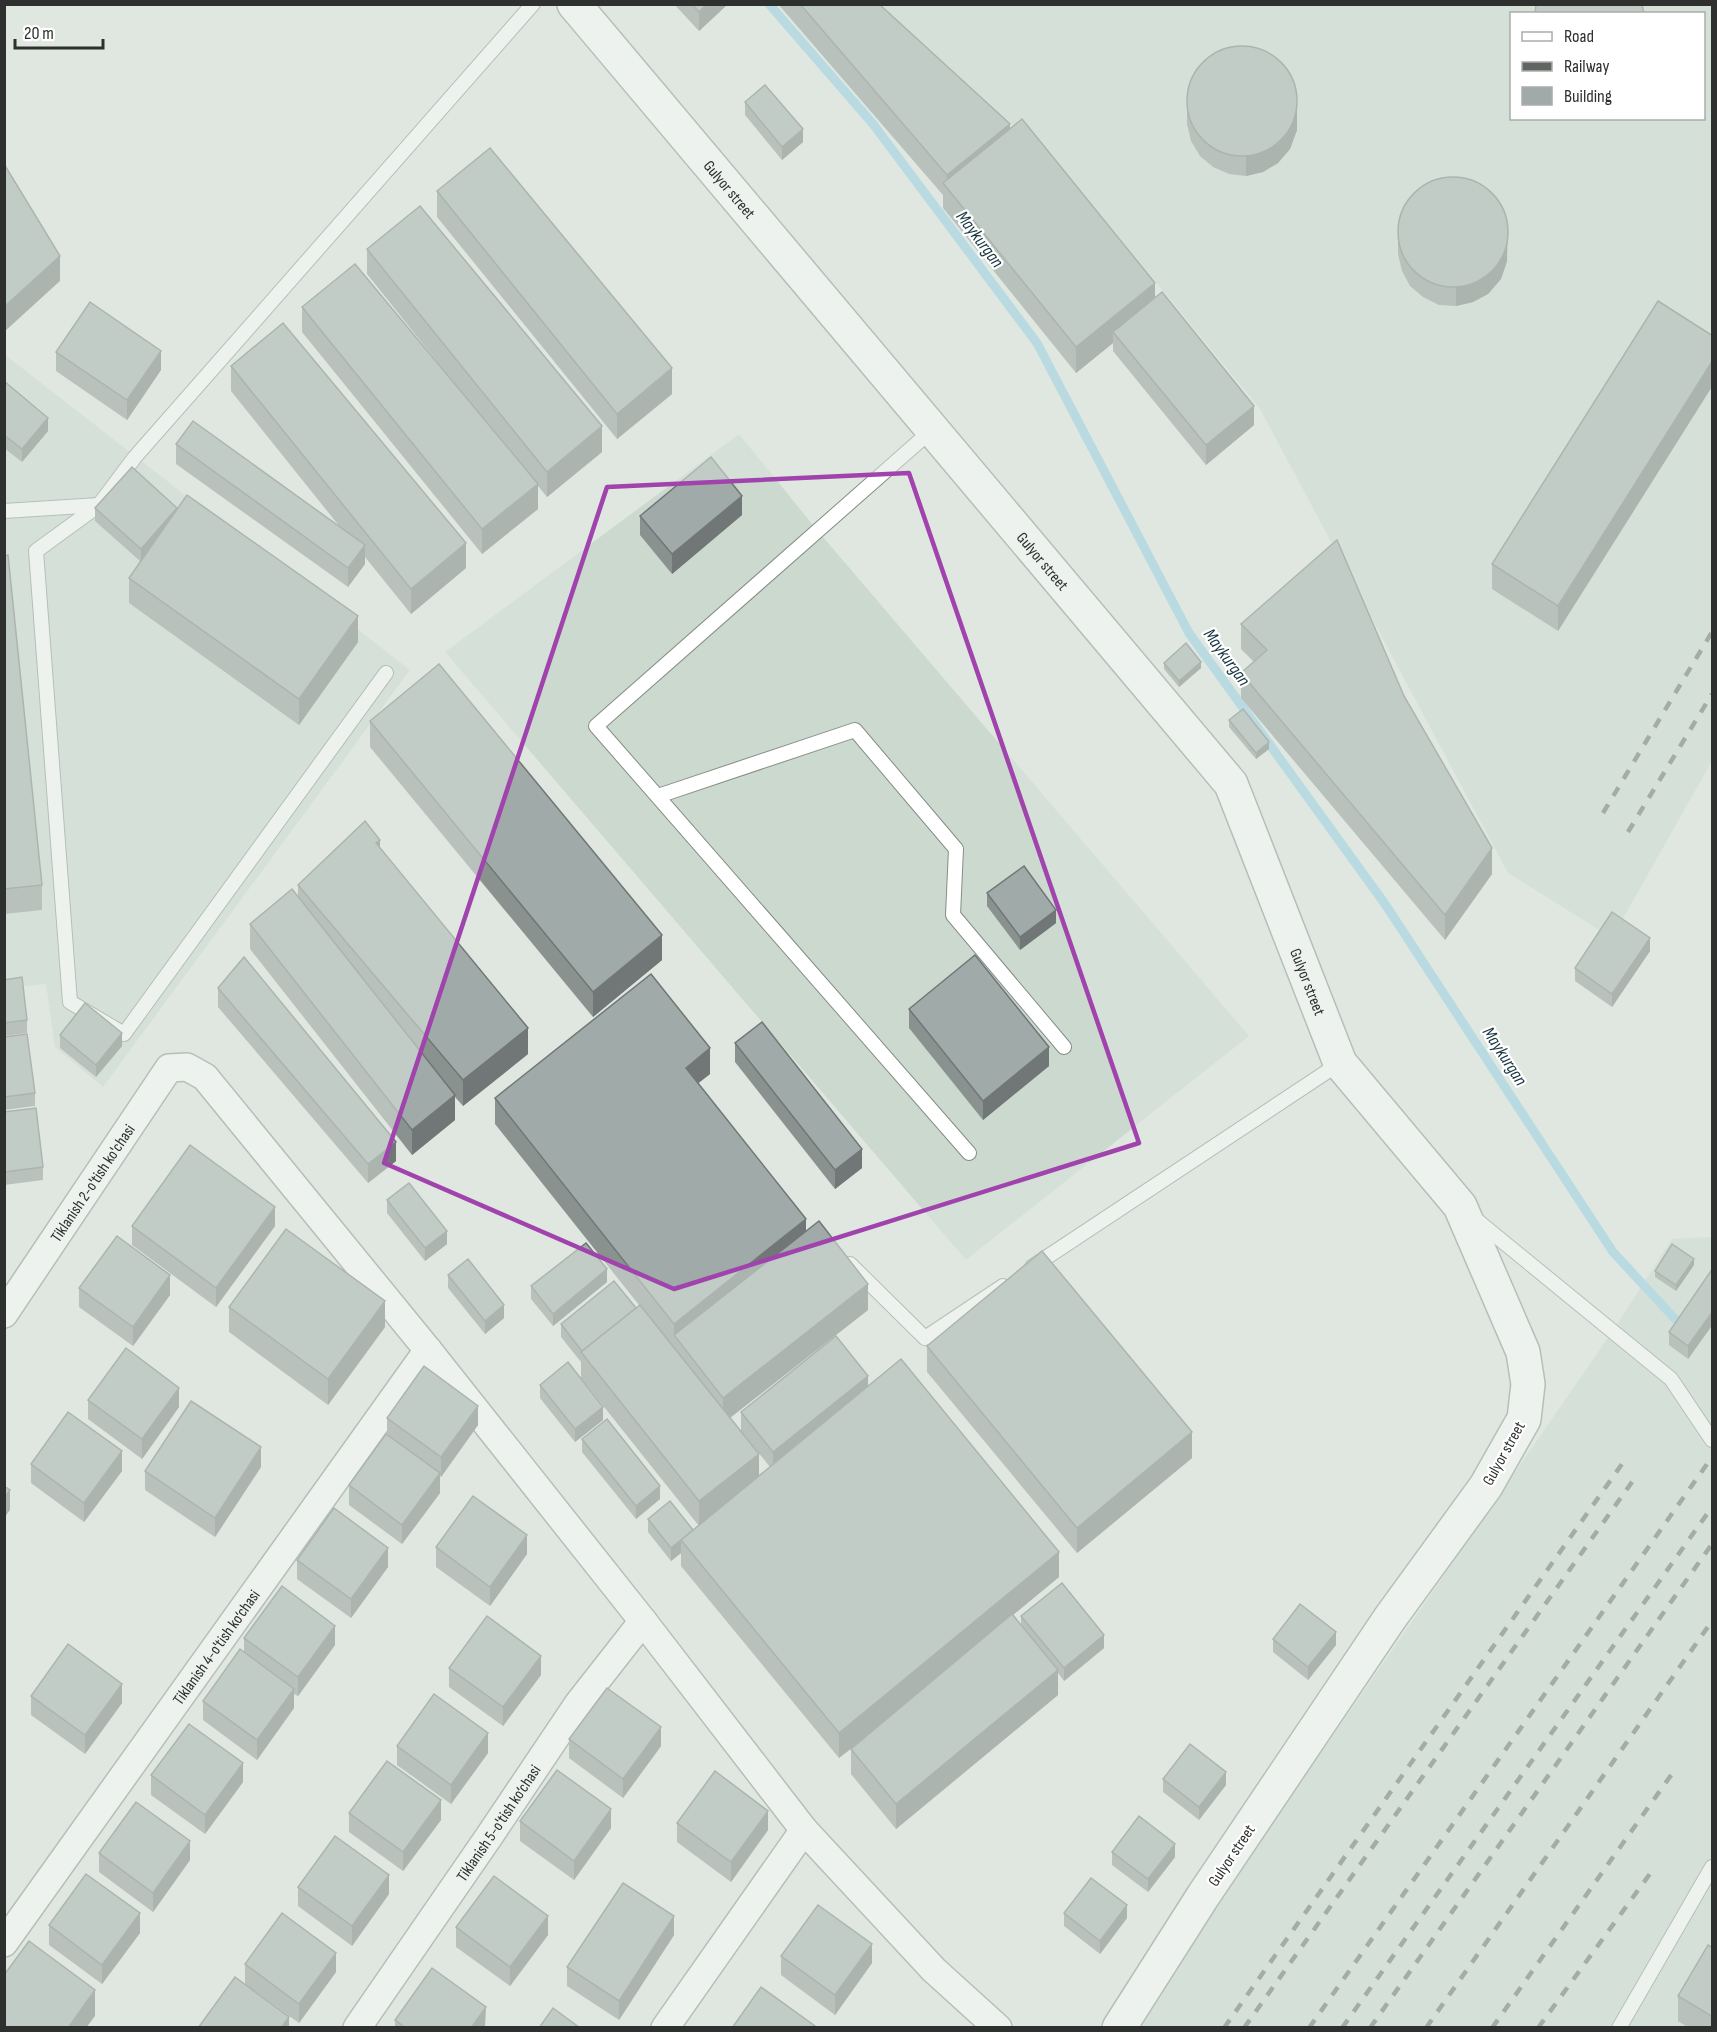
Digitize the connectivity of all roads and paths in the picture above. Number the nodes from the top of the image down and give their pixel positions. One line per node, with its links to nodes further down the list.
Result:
1 (534, 4): 4 (lane)
2 (574, 4): 3 (street, Gulyor street)
3 (932, 430): 7 (lane); 9 (street, Gulyor street)
4 (99, 505): 5 (lane); 6 (lane)
5 (4, 511)
6 (386, 673)
7 (658, 796): 8 (lane); 10 (lane)
8 (1064, 1047)
9 (1340, 1063): 11 (street, Gulyor street); 12 (lane)
10 (969, 1153)
11 (1460, 1206): 15 (lane); 23 (street, Gulyor street)
12 (850, 1264)
13 (4, 1314): 14 (street, Tiklanish 2-o'tish ko'chasi)
14 (428, 1350): 16 (street); 19 (street, Tiklanish 4-o'tish ko‘chasi)
15 (1713, 1440)
16 (643, 1621): 17 (street); 20 (street, Tiklanish 5-o'tish ko‘chasi)
17 (804, 1830): 21 (street); 22 (street)
18 (1713, 1867): 24 (lane)
19 (4, 1943)
20 (357, 2028)
21 (665, 2028)
22 (998, 2028)
23 (1119, 2028)
24 (1619, 2028)

